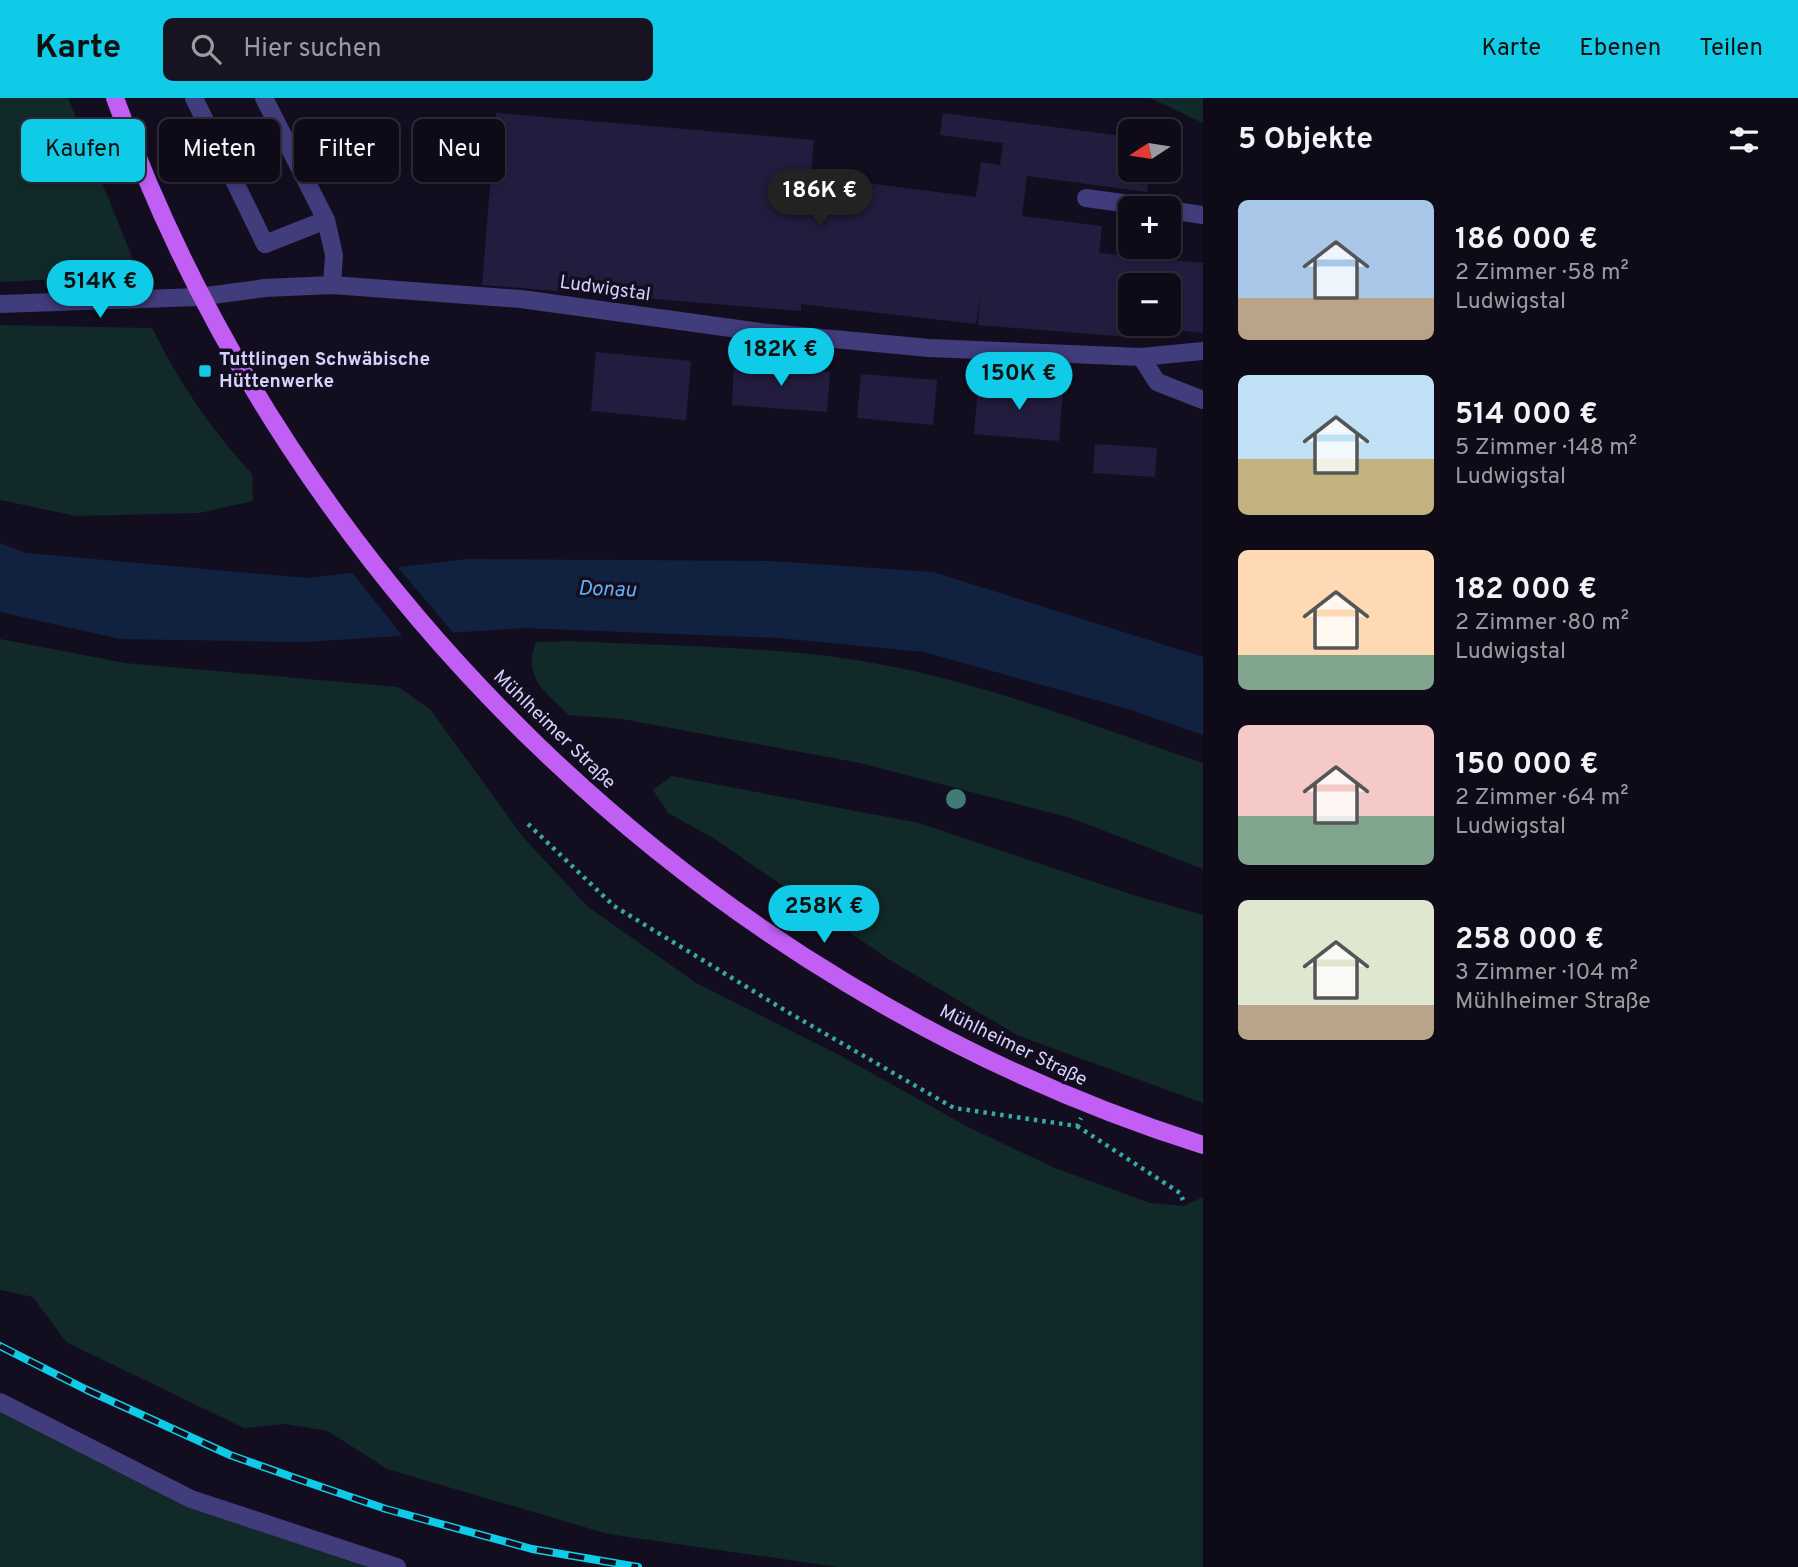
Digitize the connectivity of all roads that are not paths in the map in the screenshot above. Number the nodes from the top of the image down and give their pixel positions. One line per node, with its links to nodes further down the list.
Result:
1 (115, 98): 10 (main road, Mühlheimer Straße)
2 (194, 98): 8 (street)
3 (264, 98): 8 (street)
4 (1086, 198): 5 (street)
5 (1118, 202)
6 (1181, 212): 7 (street)
7 (1203, 215)
8 (326, 220): 9 (street)
9 (332, 285): 10 (street, Ludwigstal); 13 (street, Ludwigstal)
10 (199, 297): 11 (street, Ludwigstal); 15 (main road, Mühlheimer Straße)
11 (0, 304)
12 (1203, 351): 13 (street, Ludwigstal)
13 (1141, 357): 14 (street)
14 (1203, 400)
15 (1203, 1145)
16 (0, 1402): 17 (street)
17 (397, 1567)

